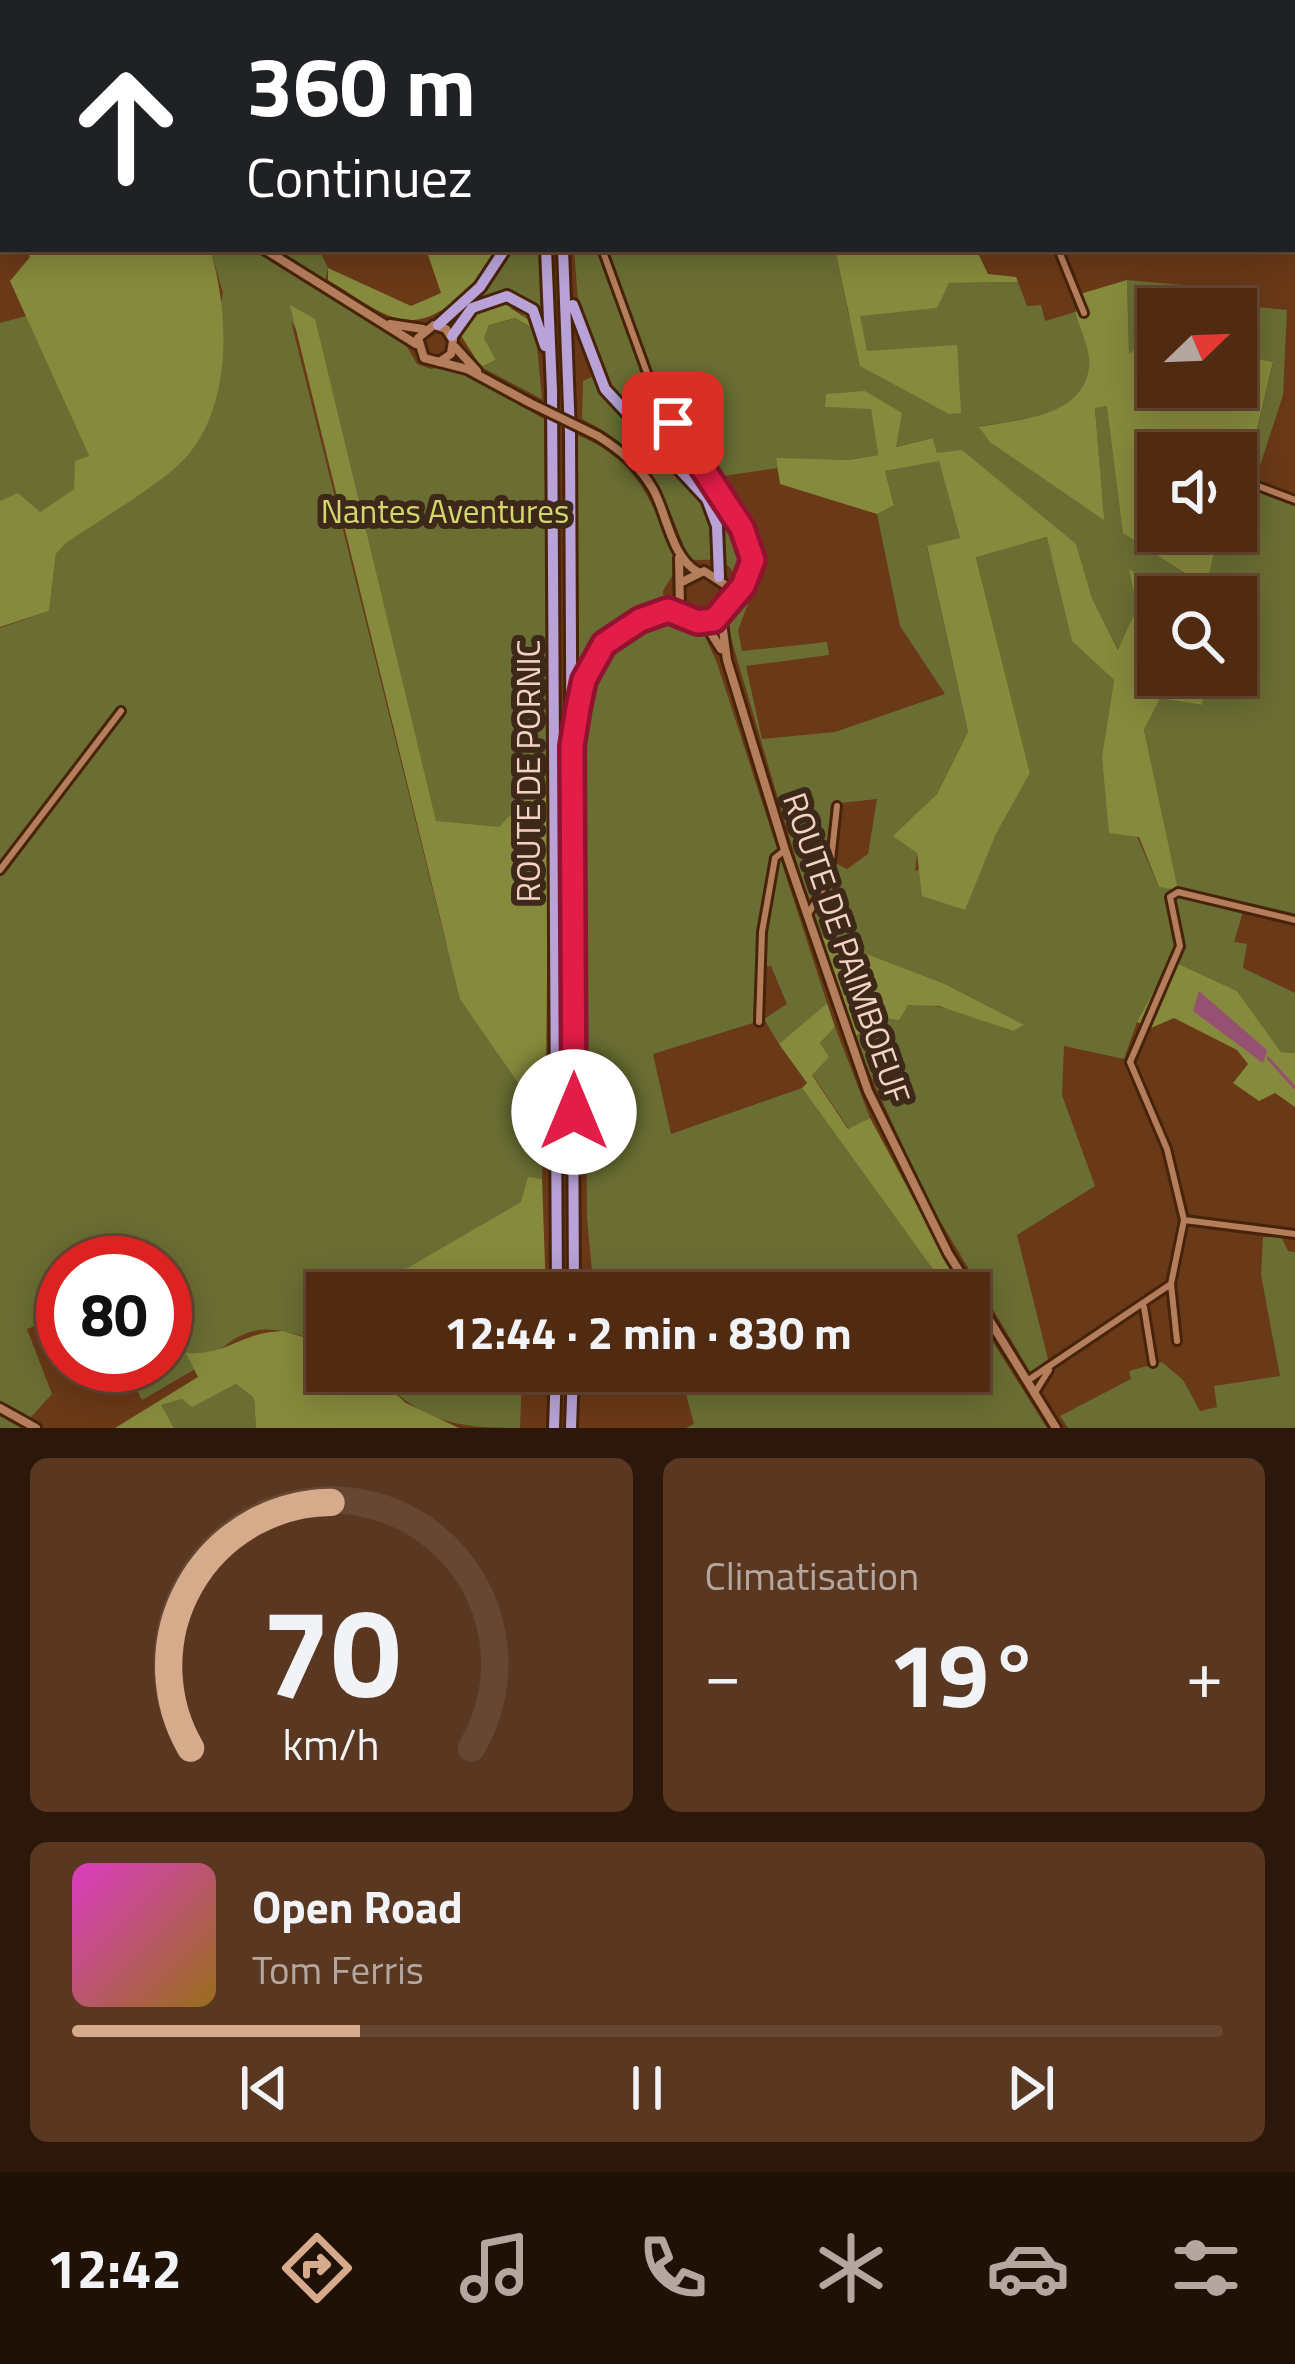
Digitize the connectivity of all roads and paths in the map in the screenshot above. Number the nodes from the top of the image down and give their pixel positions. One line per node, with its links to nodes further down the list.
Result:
1 (269, 252): 9 (street)
2 (503, 252): 10 (highway)
3 (546, 252): 16 (highway, ROUTE DE PORNIC)
4 (563, 252): 7 (highway, ROUTE DE PORNIC)
5 (603, 252): 21 (street)
6 (1059, 252): 8 (street)
7 (565, 274): 22 (highway); 30 (highway, ROUTE DE PORNIC)
8 (1084, 313)
9 (388, 323): 11 (street); 13 (street)
10 (438, 325): 11 (street); 12 (street)
11 (424, 329): 13 (street)
12 (453, 340): 14 (street); 15 (street); 16 (highway)
13 (417, 345): 14 (street)
14 (439, 362): 15 (street)
15 (483, 376): 19 (street, bridge)
16 (552, 404): 39 (highway, ROUTE DE PORNIC)
17 (1258, 486): 18 (street)
18 (1295, 500)
19 (676, 545): 20 (street); 23 (street)
20 (698, 572): 22 (street); 23 (street)
21 (747, 577): 22 (street); 24 (street)
22 (722, 580): 24 (street)
23 (682, 583): 25 (street)
24 (728, 600): 26 (street)
25 (683, 613): 27 (street); 30 (highway)
26 (721, 615): 27 (street); 28 (street, ROUTE DE PAIMBOEUF)
27 (700, 622): 28 (street, ROUTE DE PAIMBOEUF)
28 (727, 660): 32 (street, ROUTE DE PAIMBOEUF)
29 (121, 711): 33 (street)
30 (572, 746): 40 (highway, ROUTE DE PORNIC)
31 (837, 806): 34 (street)
32 (785, 850): 34 (street, ROUTE DE PAIMBOEUF); 36 (street)
33 (0, 870)
34 (806, 917): 46 (street, ROUTE DE PAIMBOEUF)
35 (1295, 920): 37 (street)
36 (759, 1022)
37 (1184, 1220): 38 (street); 41 (street)
38 (1295, 1234)
39 (557, 1272)
40 (574, 1272)
41 (1171, 1284): 42 (street); 43 (street)
42 (1144, 1307): 44 (street); 45 (street)
43 (1177, 1341)
44 (1054, 1362): 46 (street); 49 (street)
45 (1154, 1363)
46 (1027, 1381): 49 (street, ROUTE DE PAIMBOEUF)
47 (555, 1392): 52 (highway)
48 (572, 1392): 53 (highway)
49 (1034, 1394): 54 (street, ROUTE DE PAIMBOEUF)
50 (0, 1408): 51 (street)
51 (35, 1428)
52 (554, 1428)
53 (571, 1428)
54 (1056, 1428)

